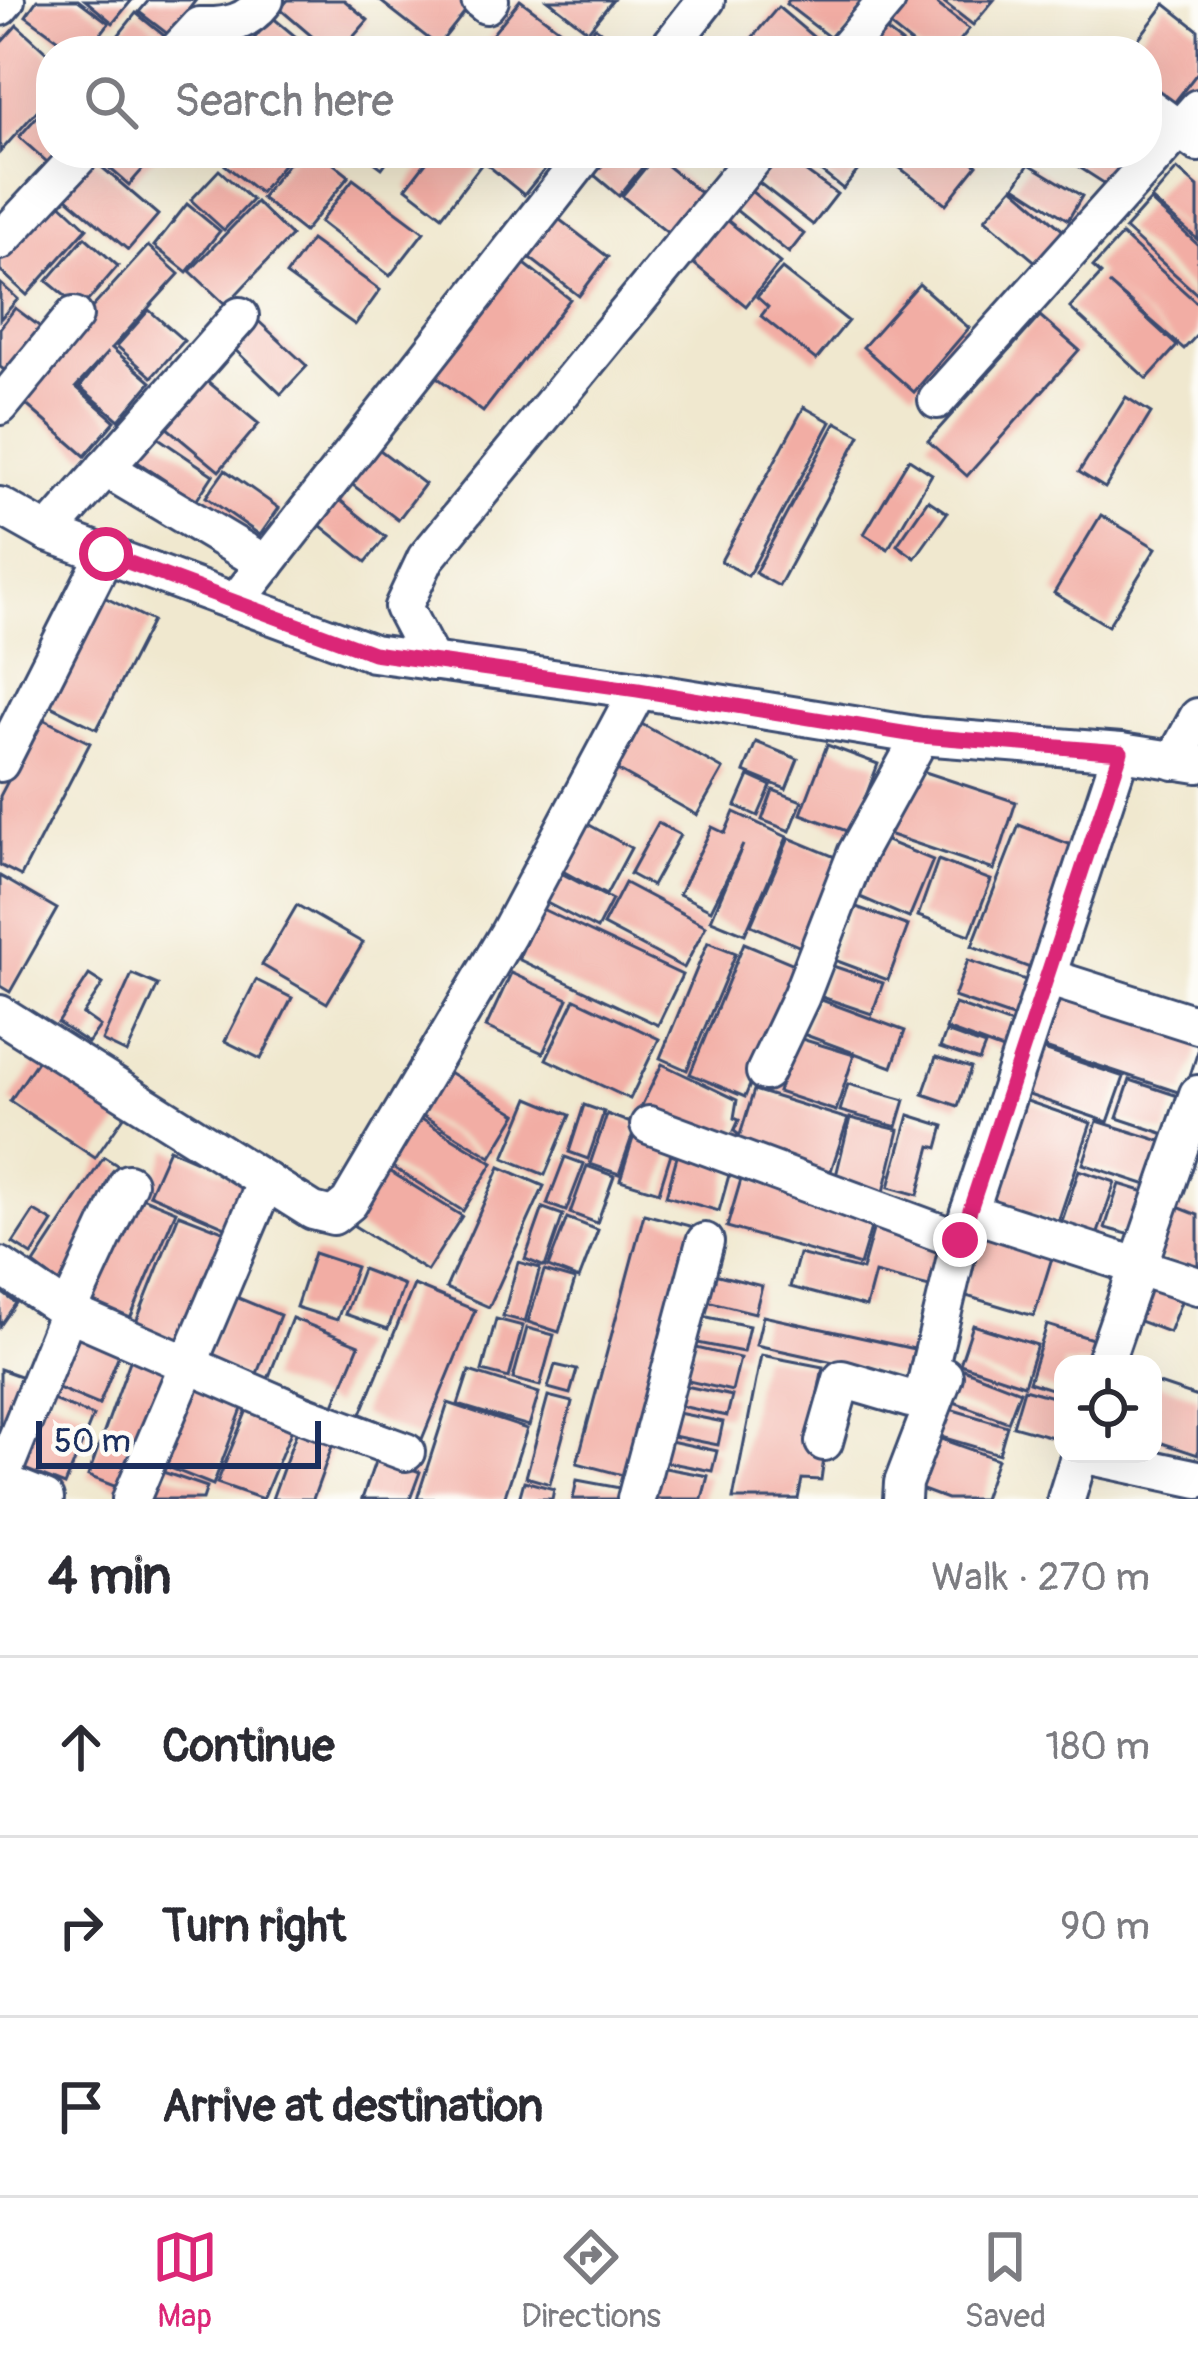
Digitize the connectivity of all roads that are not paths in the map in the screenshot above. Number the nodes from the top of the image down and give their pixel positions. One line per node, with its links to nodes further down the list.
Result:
1 (6, 0): 7 (street)
2 (265, 0): 8 (street)
3 (480, 0): 4 (street)
4 (490, 0)
5 (706, 0): 9 (street)
6 (887, 0): 10 (street)
7 (0, 7)
8 (191, 36)
9 (678, 36)
10 (857, 36)
11 (1162, 113): 12 (street)
12 (1192, 127): 13 (street)
13 (1162, 159)
14 (68, 168): 18 (street)
15 (574, 168): 27 (street)
16 (746, 168): 29 (street)
17 (1154, 168): 21 (street)
18 (0, 242)
19 (74, 316): 22 (street)
20 (240, 316): 23 (street)
21 (937, 400)
22 (0, 406)
23 (105, 469): 25 (street); 27 (street)
24 (0, 506): 25 (street)
25 (48, 532): 26 (street)
26 (106, 554): 28 (street); 35 (street)
27 (266, 564): 28 (street)
28 (236, 602): 29 (street)
29 (432, 662): 30 (street)
30 (638, 690): 32 (street); 42 (street)
31 (1198, 717): 34 (street)
32 (921, 736): 33 (street); 39 (street)
33 (1121, 752): 34 (street); 36 (street)
34 (1186, 762)
35 (0, 763)
36 (1047, 976): 38 (street); 44 (street)
37 (0, 1015): 42 (street)
38 (1198, 1025)
39 (765, 1072)
40 (1198, 1094): 46 (street)
41 (649, 1125): 44 (street)
42 (266, 1181): 52 (street)
43 (128, 1183): 50 (street)
44 (965, 1226): 46 (street); 49 (street)
45 (705, 1241): 61 (street)
46 (1136, 1264): 48 (street); 51 (street)
47 (0, 1266): 50 (street)
48 (1198, 1286)
49 (947, 1296): 53 (street); 62 (street)
50 (68, 1312): 52 (street); 58 (street)
51 (1107, 1355)
52 (185, 1364): 54 (street); 60 (street)
53 (824, 1442)
54 (406, 1452)
55 (1078, 1463): 63 (street)
56 (1123, 1463): 57 (street)
57 (1198, 1479)
58 (0, 1481): 59 (street)
59 (45, 1499)
60 (131, 1499)
61 (636, 1499)
62 (902, 1499)
63 (1066, 1499)

